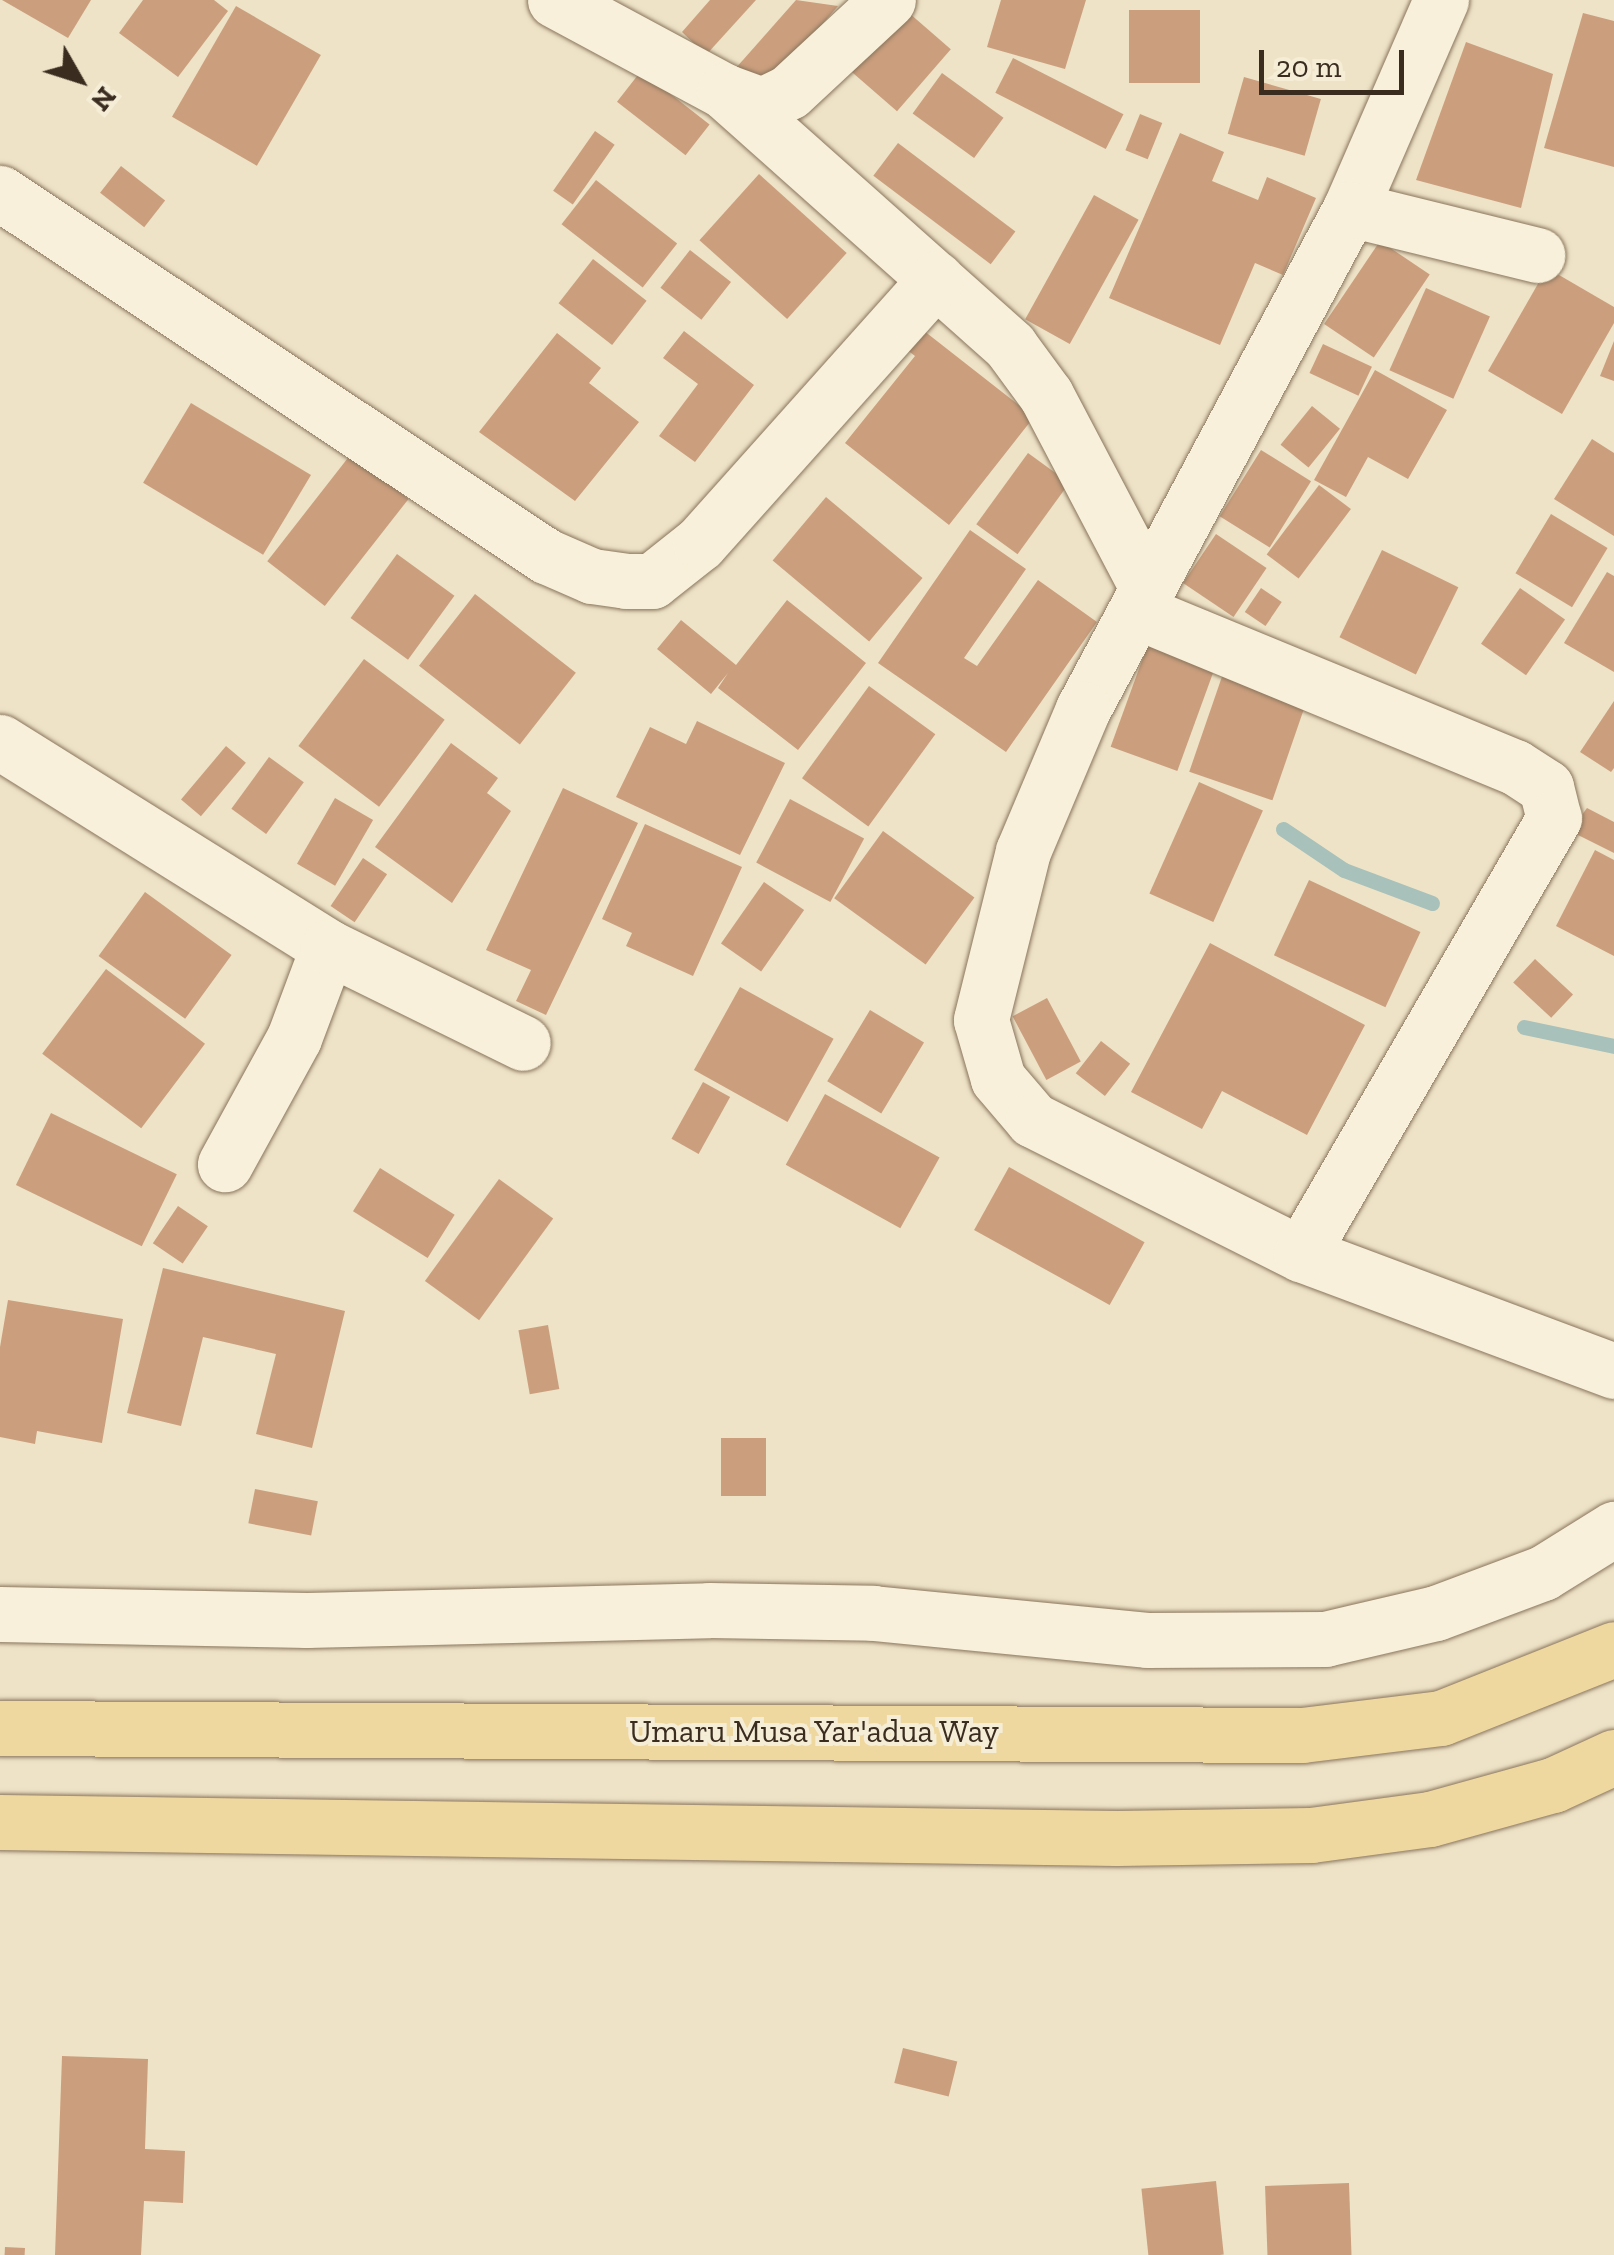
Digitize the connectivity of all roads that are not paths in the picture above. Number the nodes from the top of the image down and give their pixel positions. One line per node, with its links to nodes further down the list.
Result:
1 (555, 0): 4 (street)
2 (888, 0): 4 (street)
3 (1441, 0): 6 (street)
4 (724, 91): 8 (street)
5 (0, 193): 8 (street)
6 (1350, 209): 7 (street); 9 (street)
7 (1537, 254)
8 (936, 279): 9 (street)
9 (1142, 600): 14 (street); 14 (street)
10 (0, 742): 11 (street)
11 (328, 948): 12 (street); 13 (street)
12 (523, 1042)
13 (225, 1164)
14 (1300, 1254): 15 (street)
15 (1614, 1371)
16 (1614, 1529): 17 (street)
17 (0, 1614)
18 (1614, 1649): 19 (main road, Umaru Musa Yar'adua Way)
19 (0, 1728)
20 (1614, 1757): 21 (main road)
21 (0, 1822)

